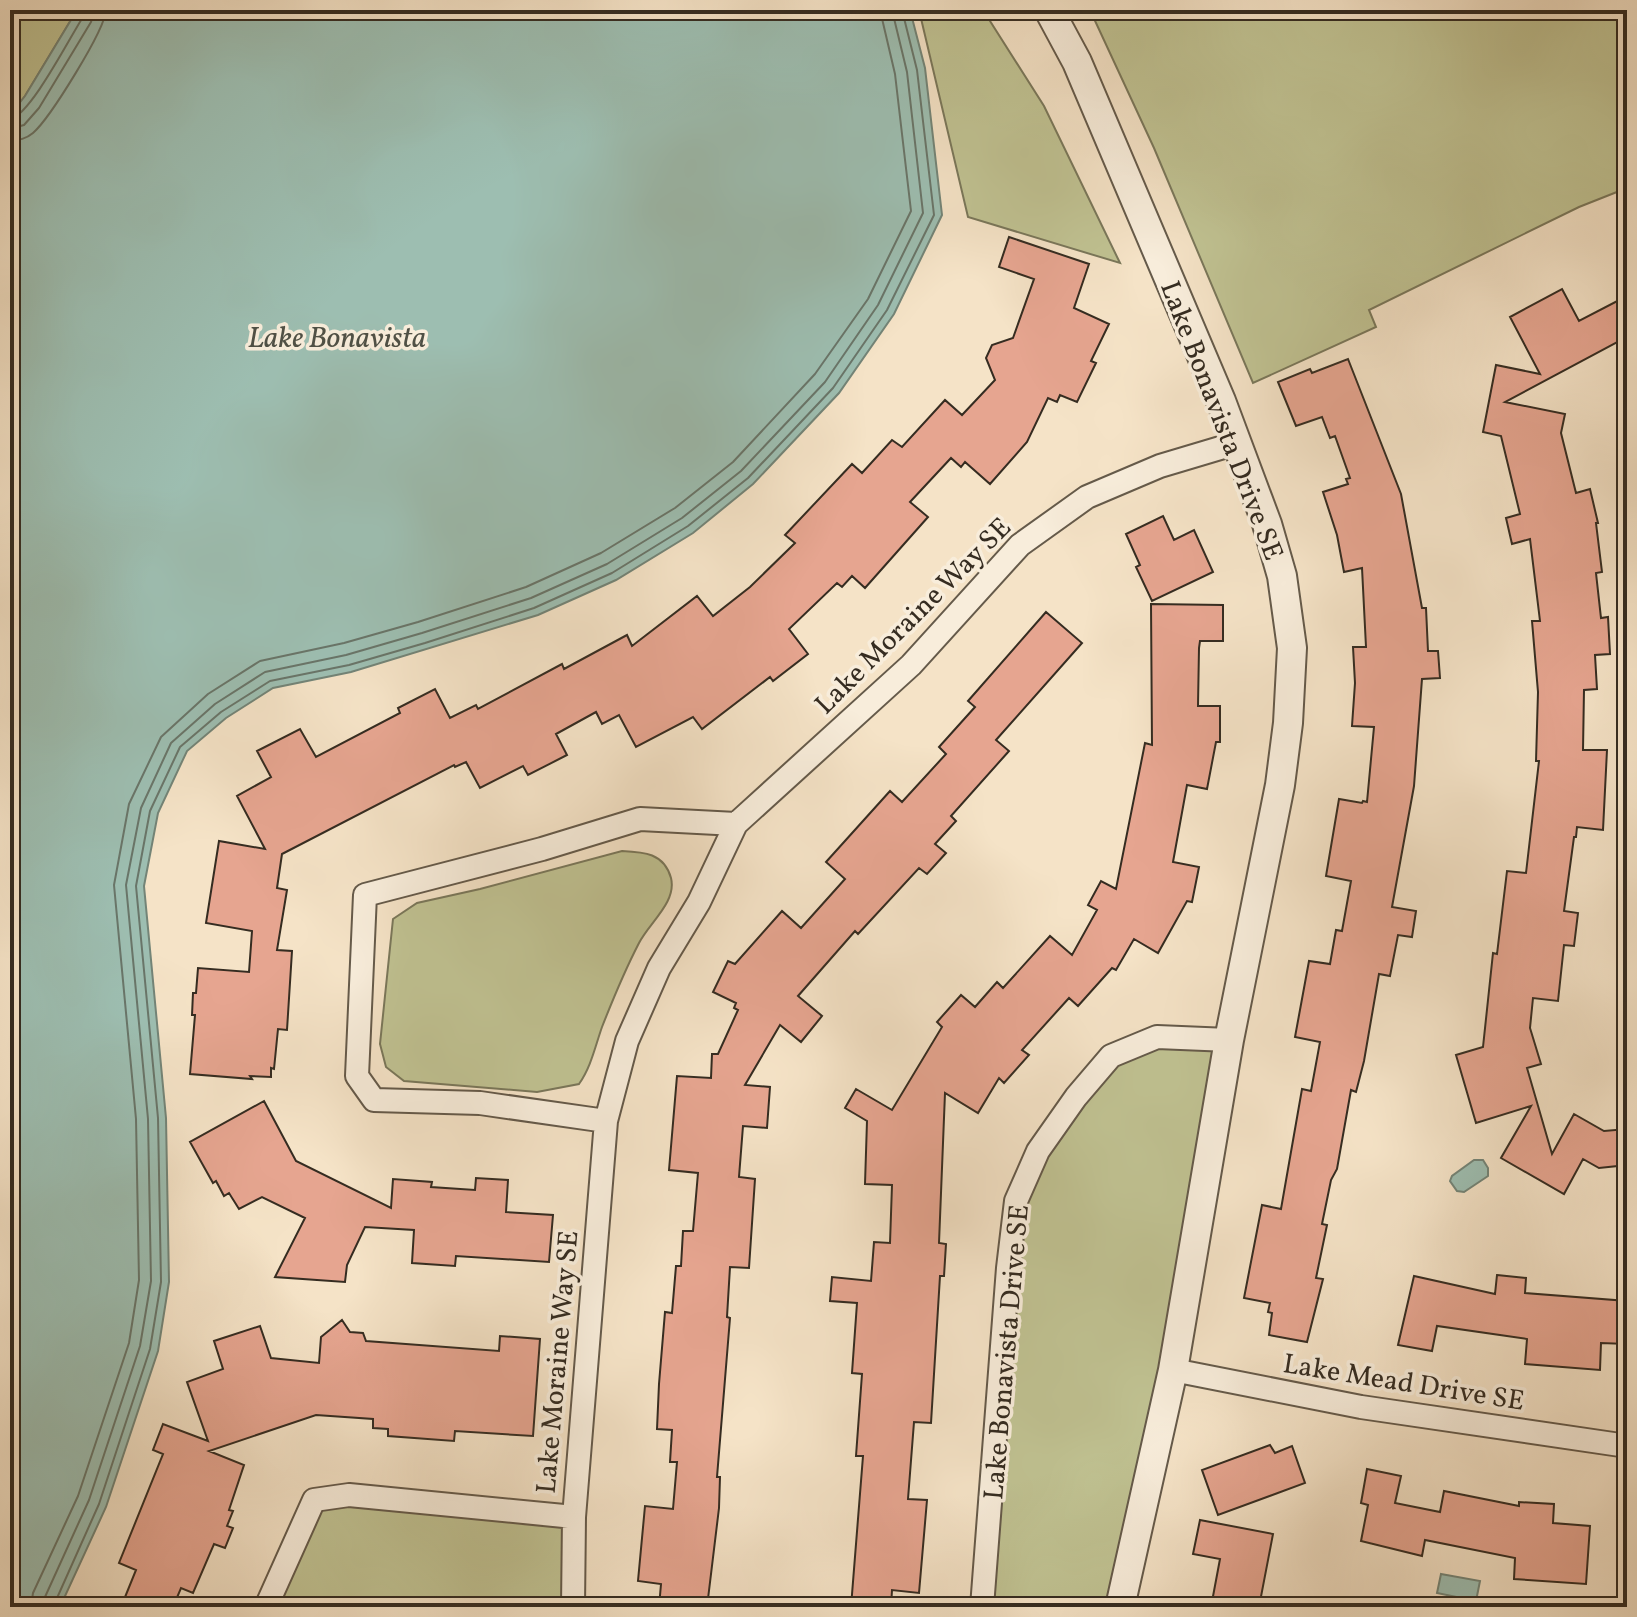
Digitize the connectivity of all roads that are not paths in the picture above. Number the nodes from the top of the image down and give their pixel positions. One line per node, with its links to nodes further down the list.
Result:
1 (1049, 10): 2 (street, Lake Bonavista Drive SE)
2 (1237, 443): 3 (street, Lake Moraine Way SE); 4 (street, Lake Bonavista Drive SE)
3 (736, 824): 5 (street, Lake Moraine Way SE); 5 (street)
4 (1229, 1040): 6 (street, Lake Bonavista Drive SE); 11 (street, Lake Bonavista Drive SE)
5 (606, 1121): 8 (street, Lake Moraine Way SE)
6 (1173, 1370): 7 (street, Lake Mead Drive SE); 12 (street, Lake Bonavista Drive SE)
7 (1627, 1446)
8 (574, 1517): 9 (street); 10 (street, Lake Moraine Way SE)
9 (266, 1607)
10 (573, 1607)
11 (982, 1607)
12 (1120, 1607)

